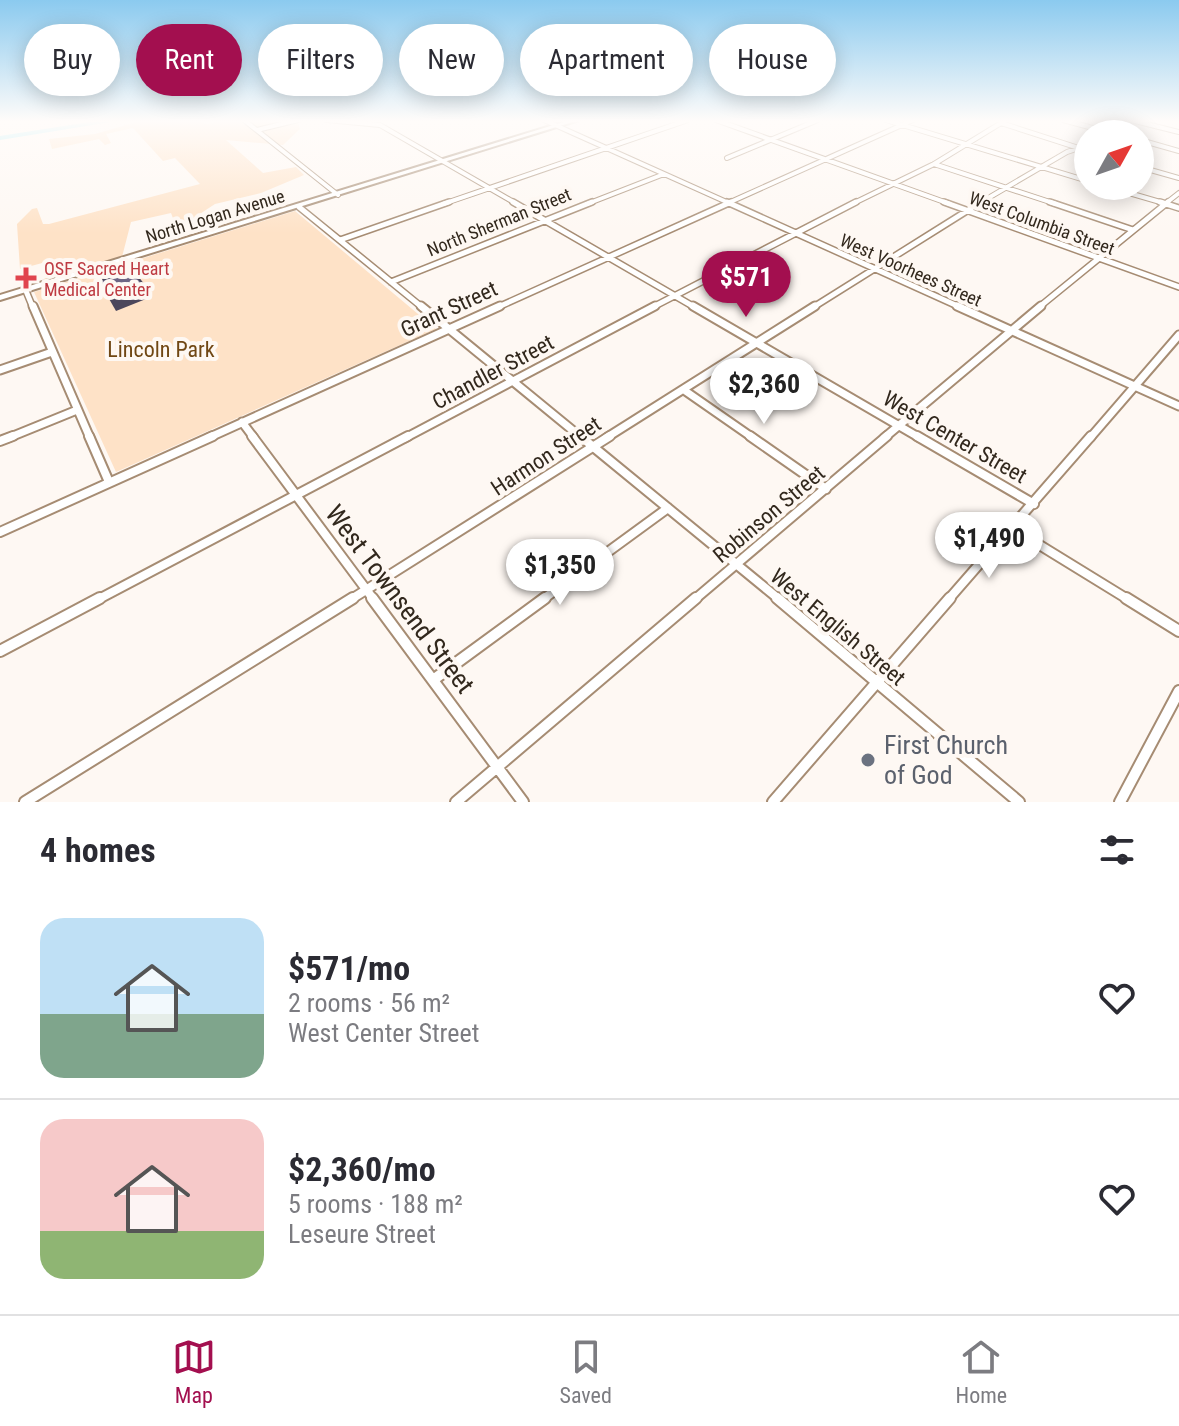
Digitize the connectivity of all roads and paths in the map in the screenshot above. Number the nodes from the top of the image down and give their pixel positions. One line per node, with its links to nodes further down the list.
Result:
1 (291, 157): 23 (street)
2 (437, 157): 12 (street, West Center Street)
3 (455, 157): 12 (street, North Logan Avenue)
4 (579, 157): 20 (street)
5 (628, 157): 16 (street, West Voorhees Street)
6 (819, 157): 11 (street, West Columbia Street)
7 (832, 157): 11 (street, Grant Street)
8 (945, 157): 13 (street, Chandler Street)
9 (1012, 157): 14 (street)
10 (1064, 157): 14 (street, Harmon Street)
11 (826, 160): 19 (street, West Columbia Street); 25 (street, Grant Street)
12 (443, 161): 20 (street, West Center Street); 23 (street, North Logan Avenue)
13 (934, 164): 19 (street, Chandler Street); 21 (street)
14 (1043, 167): 17 (street); 21 (street, Harmon Street)
15 (1154, 171): 18 (street)
16 (664, 174): 25 (street, West Voorhees Street); 30 (street, North Sherman Street)
17 (1074, 177)
18 (1179, 178)
19 (893, 184): 29 (street, West Columbia Street); 32 (street, Chandler Street)
20 (490, 188): 30 (street, West Center Street); 33 (street)
21 (1007, 188): 29 (street, Harmon Street); 31 (street)
22 (1179, 193): 26 (street, Robinson Street)
23 (338, 195): 27 (street, North Logan Avenue)
24 (1152, 200): 26 (street)
25 (727, 202): 32 (street, West Voorhees Street); 34 (street, Grant Street)
26 (1165, 204): 28 (street); 31 (street, Robinson Street)
27 (299, 207): 33 (street, West English Street); 39 (street, North Logan Avenue)
28 (1179, 208)
29 (967, 211): 35 (street, West Columbia Street); 36 (street, Harmon Street)
30 (546, 221): 34 (street, West Center Street); 37 (street, North Sherman Street)
31 (1133, 230): 35 (street, Robinson Street)
32 (795, 233): 36 (street, West Voorhees Street); 40 (street, Chandler Street)
33 (340, 240): 37 (street, West English Street)
34 (608, 256): 40 (street, West Center Street); 42 (street, Grant Street)
35 (1099, 259): 38 (street, West Columbia Street); 43 (street, Robinson Street)
36 (875, 269): 43 (street, West Voorhees Street); 45 (street, Harmon Street)
37 (391, 282): 42 (street, West English Street)
38 (1179, 287)
39 (26, 291): 41 (street, North Logan Avenue); 46 (street)
40 (677, 296): 45 (street, West Center Street); 48 (street, Chandler Street)
41 (0, 298)
42 (448, 329): 48 (street, West English Street); 53 (street, Grant Street)
43 (1012, 330): 49 (street, West Voorhees Street); 54 (street, Robinson Street)
44 (1179, 335): 49 (street)
45 (758, 342): 50 (street, Harmon Street); 54 (street, West Center Street)
46 (52, 352): 47 (street); 52 (street)
47 (0, 370)
48 (513, 383): 56 (street, West English Street); 59 (street, Chandler Street)
49 (1135, 387): 51 (street, West Voorhees Street); 60 (street)
50 (684, 390): 56 (street, Harmon Street); 58 (street)
51 (1179, 406)
52 (77, 410): 55 (street); 57 (street)
53 (242, 422): 57 (street, Grant Street); 59 (street, West Townsend Street)
54 (900, 426): 58 (street, Robinson Street); 60 (street, West Center Street)
55 (0, 441)
56 (593, 448): 61 (street, West English Street); 65 (street, Harmon Street)
57 (109, 482): 63 (street, Grant Street)
58 (826, 489): 64 (street, Robinson Street)
59 (295, 497): 65 (street, West Townsend Street); 67 (street, Chandler Street)
60 (1034, 504): 62 (street)
61 (668, 508): 64 (street, West English Street); 68 (street)
62 (1012, 528): 66 (street); 69 (street)
63 (0, 532)
64 (738, 565): 69 (street, West English Street); 71 (street, Robinson Street)
65 (366, 590): 68 (street, West Townsend Street); 72 (street, Harmon Street)
66 (1179, 631)
67 (0, 651)
68 (433, 680): 71 (street, West Townsend Street)
69 (878, 684): 75 (street); 76 (street, West English Street)
70 (1179, 691): 77 (street)
71 (498, 767): 73 (street, Robinson Street); 74 (street, West Townsend Street)
72 (25, 802)
73 (456, 802)
74 (523, 802)
75 (773, 802)
76 (1019, 802)
77 (1120, 802)

